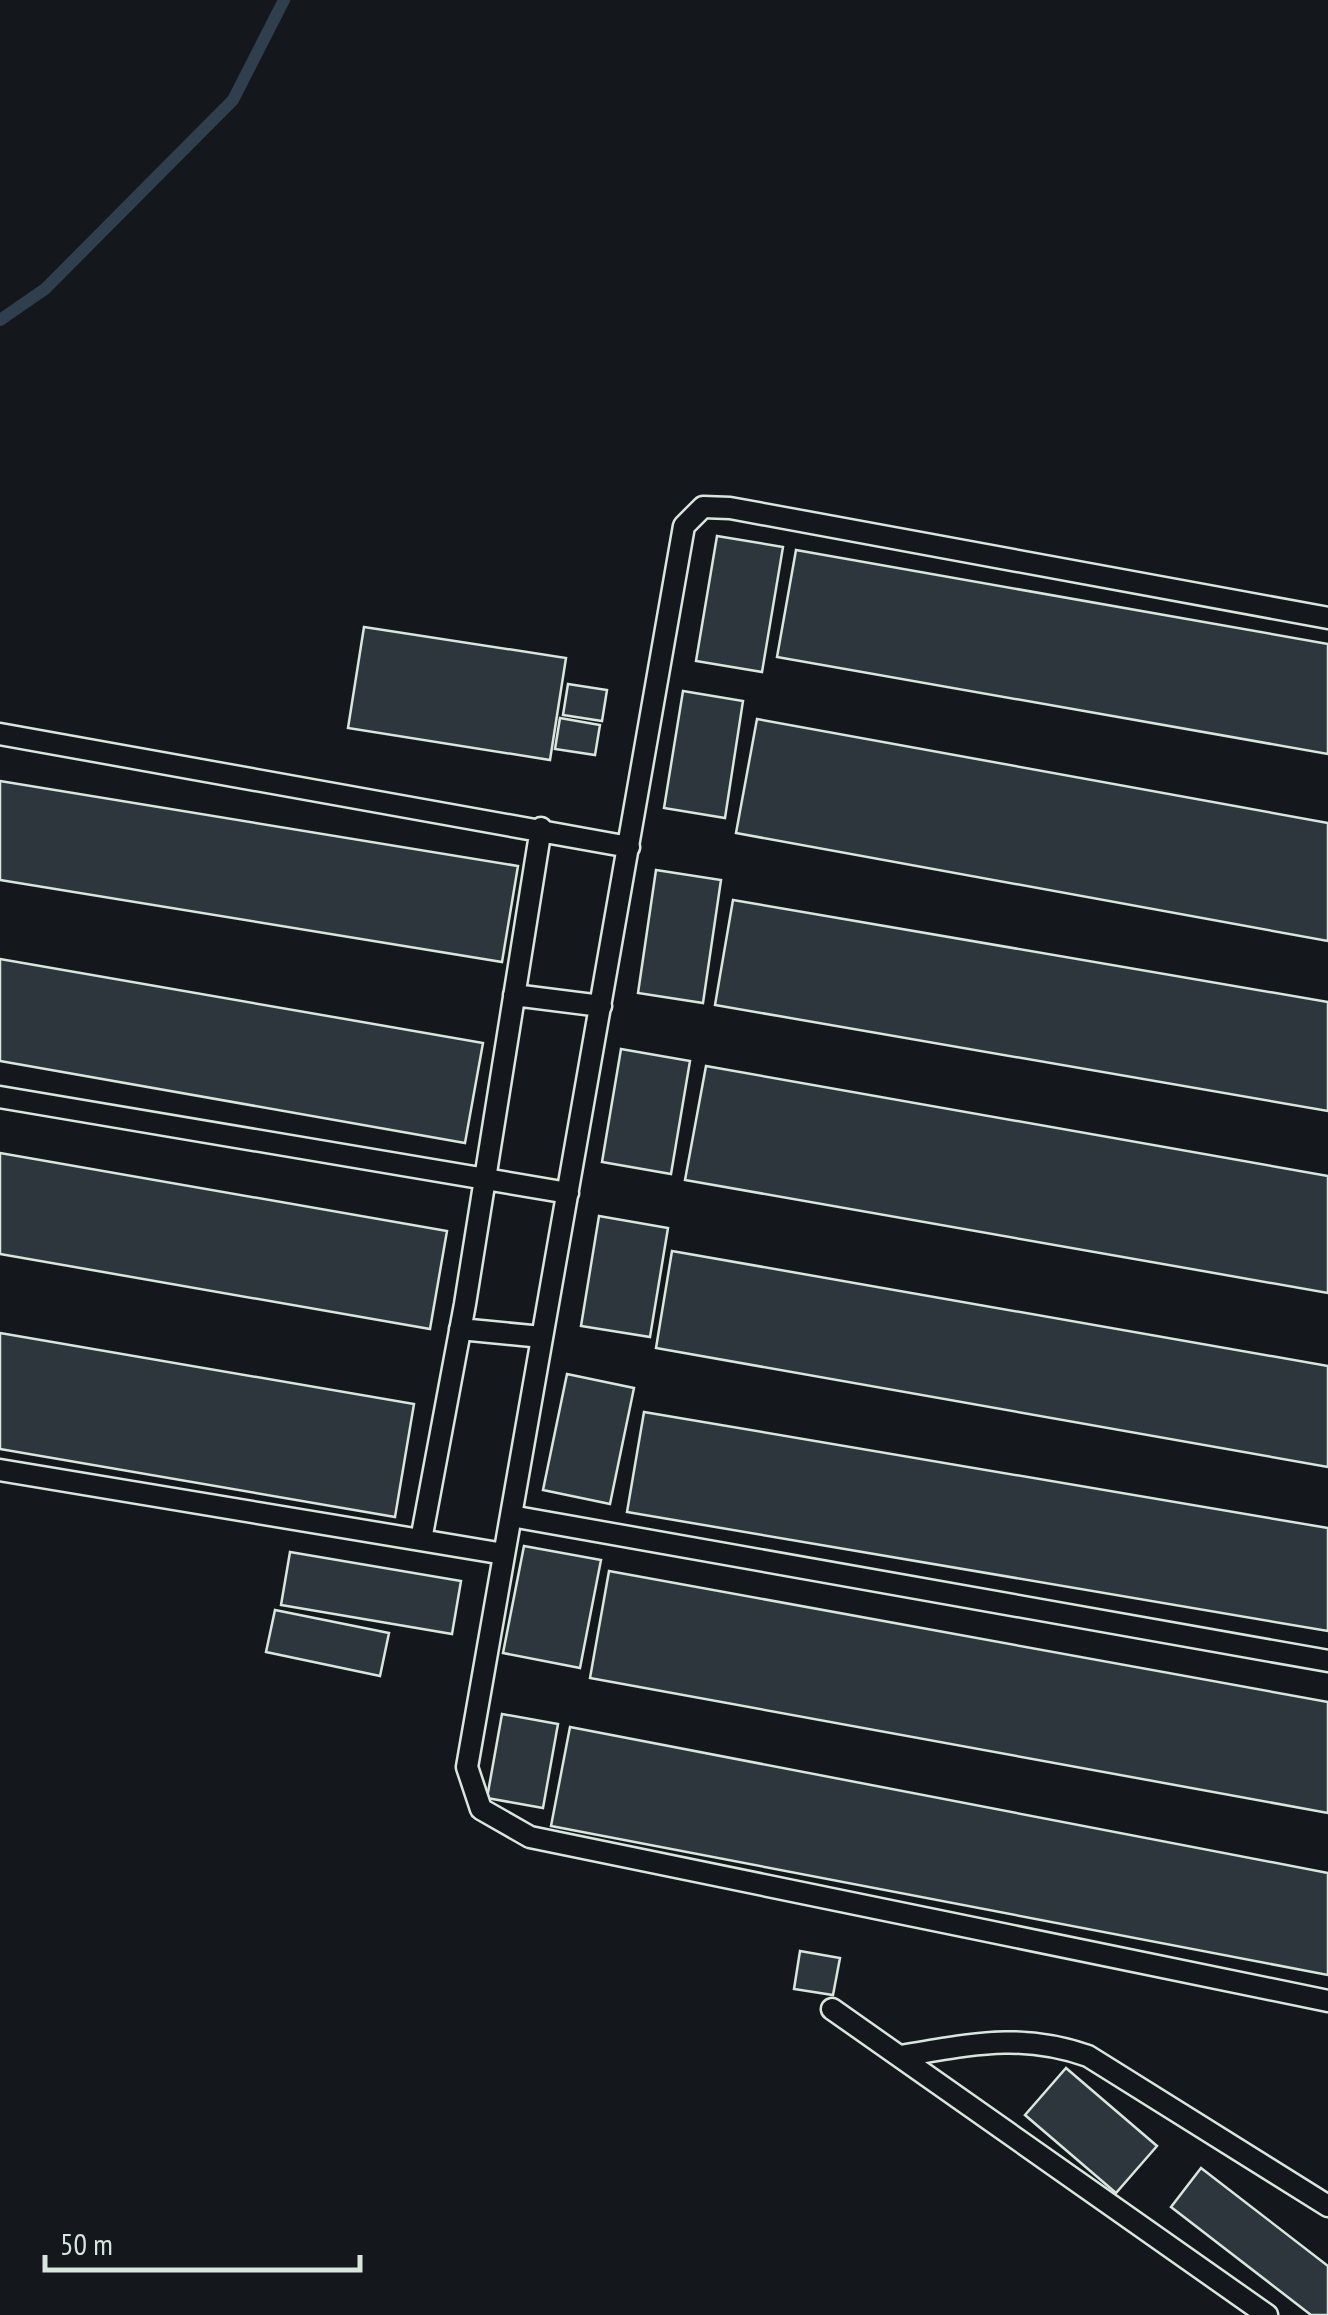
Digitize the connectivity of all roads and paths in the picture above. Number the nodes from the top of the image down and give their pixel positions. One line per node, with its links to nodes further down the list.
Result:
1 (1328, 618): 4 (lane)
2 (0, 734): 3 (lane)
3 (541, 828): 4 (lane); 5 (lane)
4 (629, 847): 6 (lane)
5 (514, 995): 6 (lane); 8 (lane)
6 (601, 1006): 9 (lane)
7 (0, 1098): 8 (lane)
8 (485, 1181): 9 (lane); 10 (lane)
9 (568, 1193): 11 (lane)
10 (460, 1329): 11 (lane); 14 (lane)
11 (542, 1337): 13 (lane)
12 (0, 1470): 14 (lane)
13 (511, 1516): 15 (lane); 16 (lane)
14 (421, 1540): 15 (lane)
15 (504, 1554): 17 (lane)
16 (1328, 1661)
17 (1328, 2001)
18 (832, 2009): 19 (lane)
19 (900, 2056): 20 (lane); 21 (lane)
20 (1328, 2206)
21 (1267, 2315)

